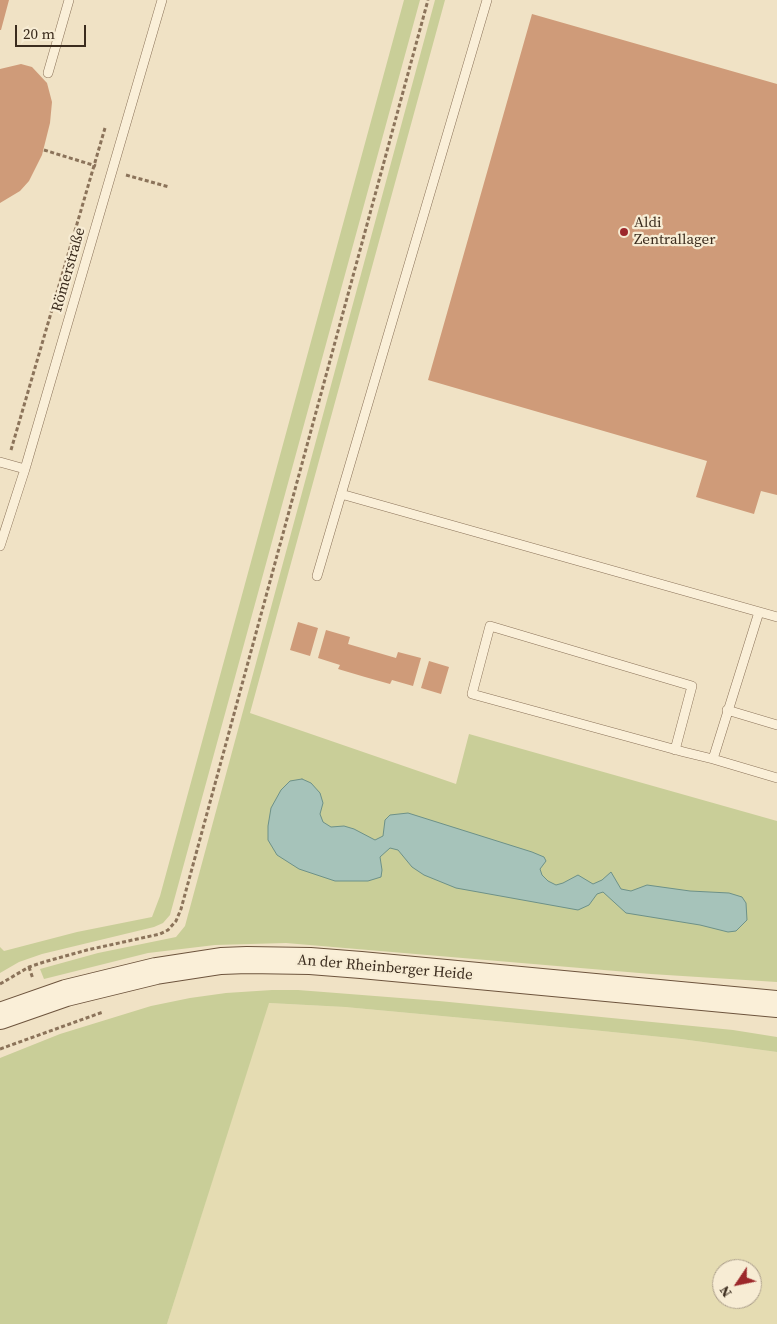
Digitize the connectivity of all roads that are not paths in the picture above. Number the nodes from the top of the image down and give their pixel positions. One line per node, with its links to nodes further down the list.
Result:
1 (69, 0): 4 (lane)
2 (162, 0): 6 (lane, Römerstraße)
3 (487, 0): 7 (lane)
4 (48, 72)
5 (4, 463): 6 (lane)
6 (24, 469): 8 (lane, Römerstraße)
7 (341, 494): 9 (lane); 10 (lane)
8 (0, 546)
9 (317, 576)
10 (759, 612): 11 (lane); 12 (lane)
11 (777, 616)
12 (727, 710): 13 (lane); 15 (lane)
13 (777, 725)
14 (675, 750): 14 (lane); 15 (lane)
15 (713, 759): 16 (lane)
16 (777, 778)
17 (777, 1004): 18 (street, An der Rheinberger Heide)
18 (0, 1016)

